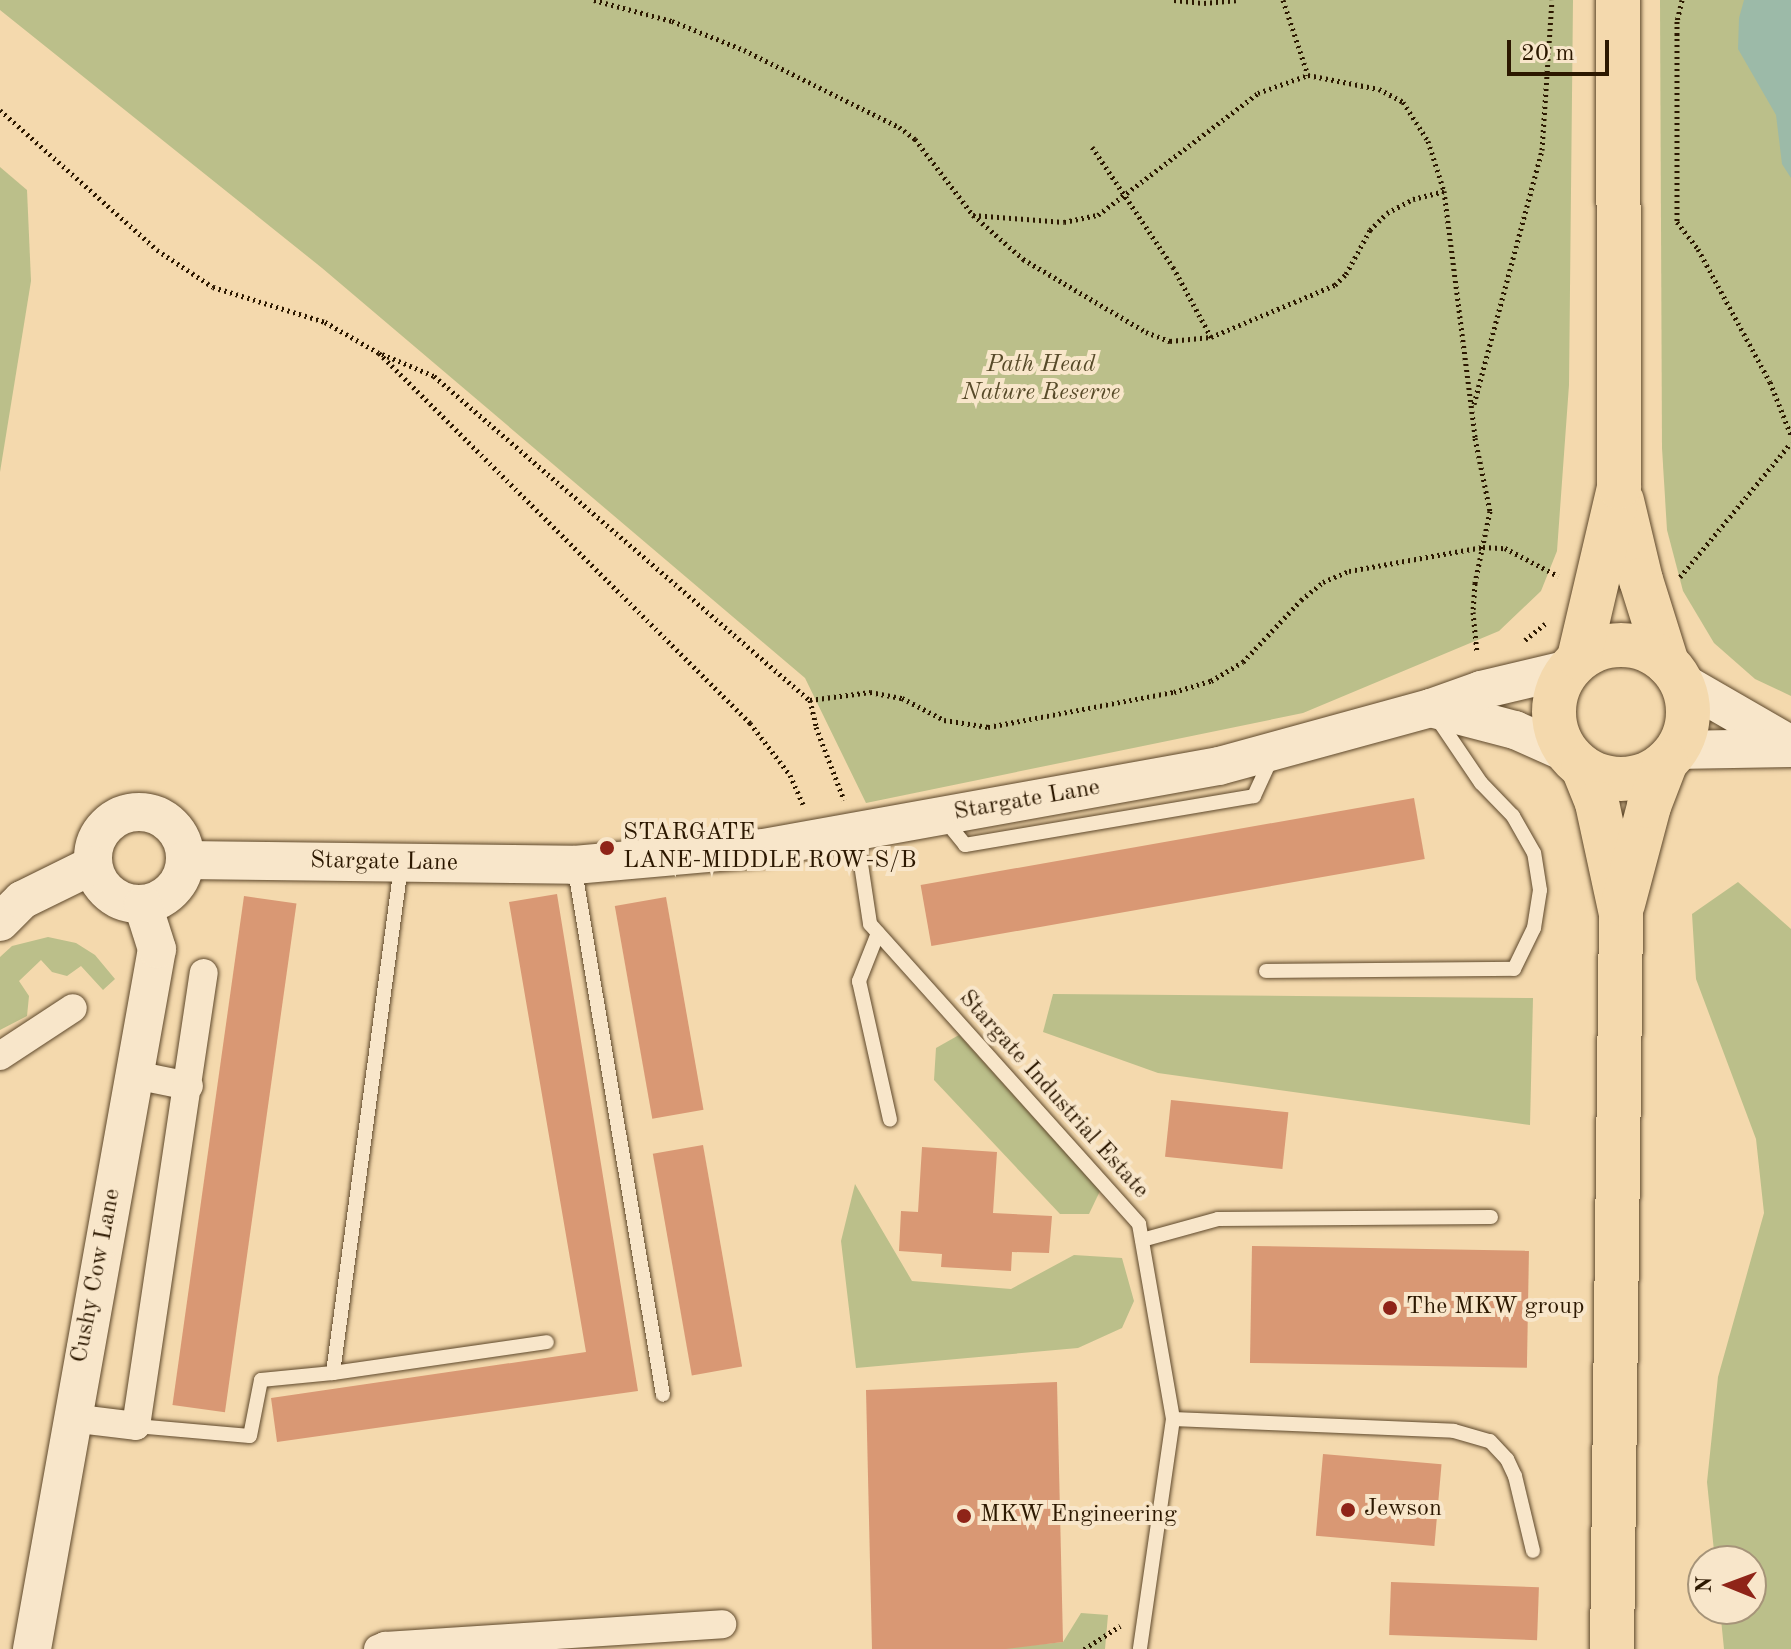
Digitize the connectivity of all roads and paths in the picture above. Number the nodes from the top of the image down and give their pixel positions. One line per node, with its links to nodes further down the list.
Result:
1 (594, 0): 13 (path)
2 (1174, 0): 3 (path)
3 (1236, 0)
4 (1283, 0): 8 (path)
5 (1552, 0): 16 (path)
6 (1618, 0): 19 (main road)
7 (1682, 0): 17 (path)
8 (1308, 75): 11 (path); 12 (path)
9 (0, 110): 15 (path)
10 (1092, 147): 12 (path)
11 (1444, 191): 14 (path); 16 (path)
12 (1128, 195): 13 (path); 14 (path)
13 (973, 215): 14 (path)
14 (1211, 337)
15 (379, 353): 28 (path); 34 (path)
16 (1473, 409): 20 (path)
17 (1791, 435)
18 (1791, 443): 21 (path)
19 (1619, 487): 26 (main road); 27 (main road)
20 (1483, 547): 22 (path); 25 (path); 28 (path)
21 (1680, 578)
22 (1571, 581)
23 (1549, 620): 24 (path)
24 (1518, 645)
25 (1491, 654)
26 (1574, 664): 27 (main road); 29 (street, Stargate Lane); 32 (main road)
27 (1674, 672): 30 (street); 31 (main road)
28 (810, 700): 33 (path)
29 (1431, 708): 32 (street); 33 (street, Stargate Lane); 43 (lane)
30 (1791, 747): 31 (street)
31 (1671, 756): 32 (main road); 40 (main road)
32 (1575, 760): 40 (main road)
33 (856, 831): 34 (street, Stargate Lane); 42 (lane, Stargate Industrial Estate)
34 (818, 838): 38 (street, Stargate Lane)
35 (185, 860): 36 (street, Stargate Lane); 37 (street); 39 (street)
36 (402, 864): 38 (street, Stargate Lane); 53 (lane)
37 (93, 865): 39 (street); 41 (street)
38 (574, 865): 54 (lane)
39 (143, 905): 47 (street, Cushy Cow Lane)
40 (1621, 914): 65 (main road)
41 (0, 922)
42 (878, 933): 49 (lane); 51 (lane, Stargate Industrial Estate)
43 (1266, 971)
44 (204, 973): 48 (street)
45 (73, 1008): 46 (street)
46 (0, 1056)
47 (135, 1075): 48 (street); 55 (street, Cushy Cow Lane)
48 (189, 1086): 57 (street)
49 (890, 1120)
50 (1491, 1217): 51 (lane)
51 (1142, 1240): 56 (lane, Stargate Industrial Estate)
52 (547, 1342): 53 (lane)
53 (333, 1373): 57 (lane)
54 (663, 1395)
55 (71, 1418): 57 (street); 61 (street, Cushy Cow Lane)
56 (1173, 1419): 58 (lane); 59 (lane, Stargate Industrial Estate)
57 (136, 1426)
58 (1533, 1551)
59 (1145, 1609): 63 (path); 64 (lane, Stargate Industrial Estate)
60 (722, 1624): 62 (street)
61 (32, 1649)
62 (378, 1649)
63 (1084, 1649)
64 (1140, 1649)
65 (1612, 1649)

